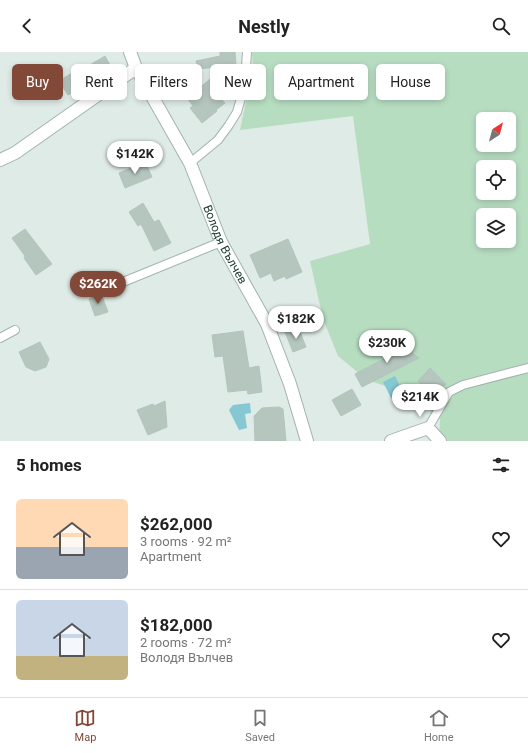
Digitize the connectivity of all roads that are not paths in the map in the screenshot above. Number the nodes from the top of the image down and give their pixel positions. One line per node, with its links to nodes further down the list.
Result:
1 (130, 52): 3 (street, Володя Вълчев)
2 (247, 52): 7 (lane)
3 (135, 65)
4 (135, 69): 6 (street)
5 (154, 100): 7 (street, Володя Вълчев)
6 (0, 160)
7 (190, 163): 8 (street, Володя Вълчев)
8 (221, 242): 9 (lane); 14 (street, Володя Вълчев)
9 (101, 291)
10 (15, 330): 11 (lane)
11 (0, 338)
12 (528, 368): 13 (lane)
13 (428, 428): 15 (street); 16 (street)
14 (307, 441)
15 (392, 441)
16 (440, 441)

